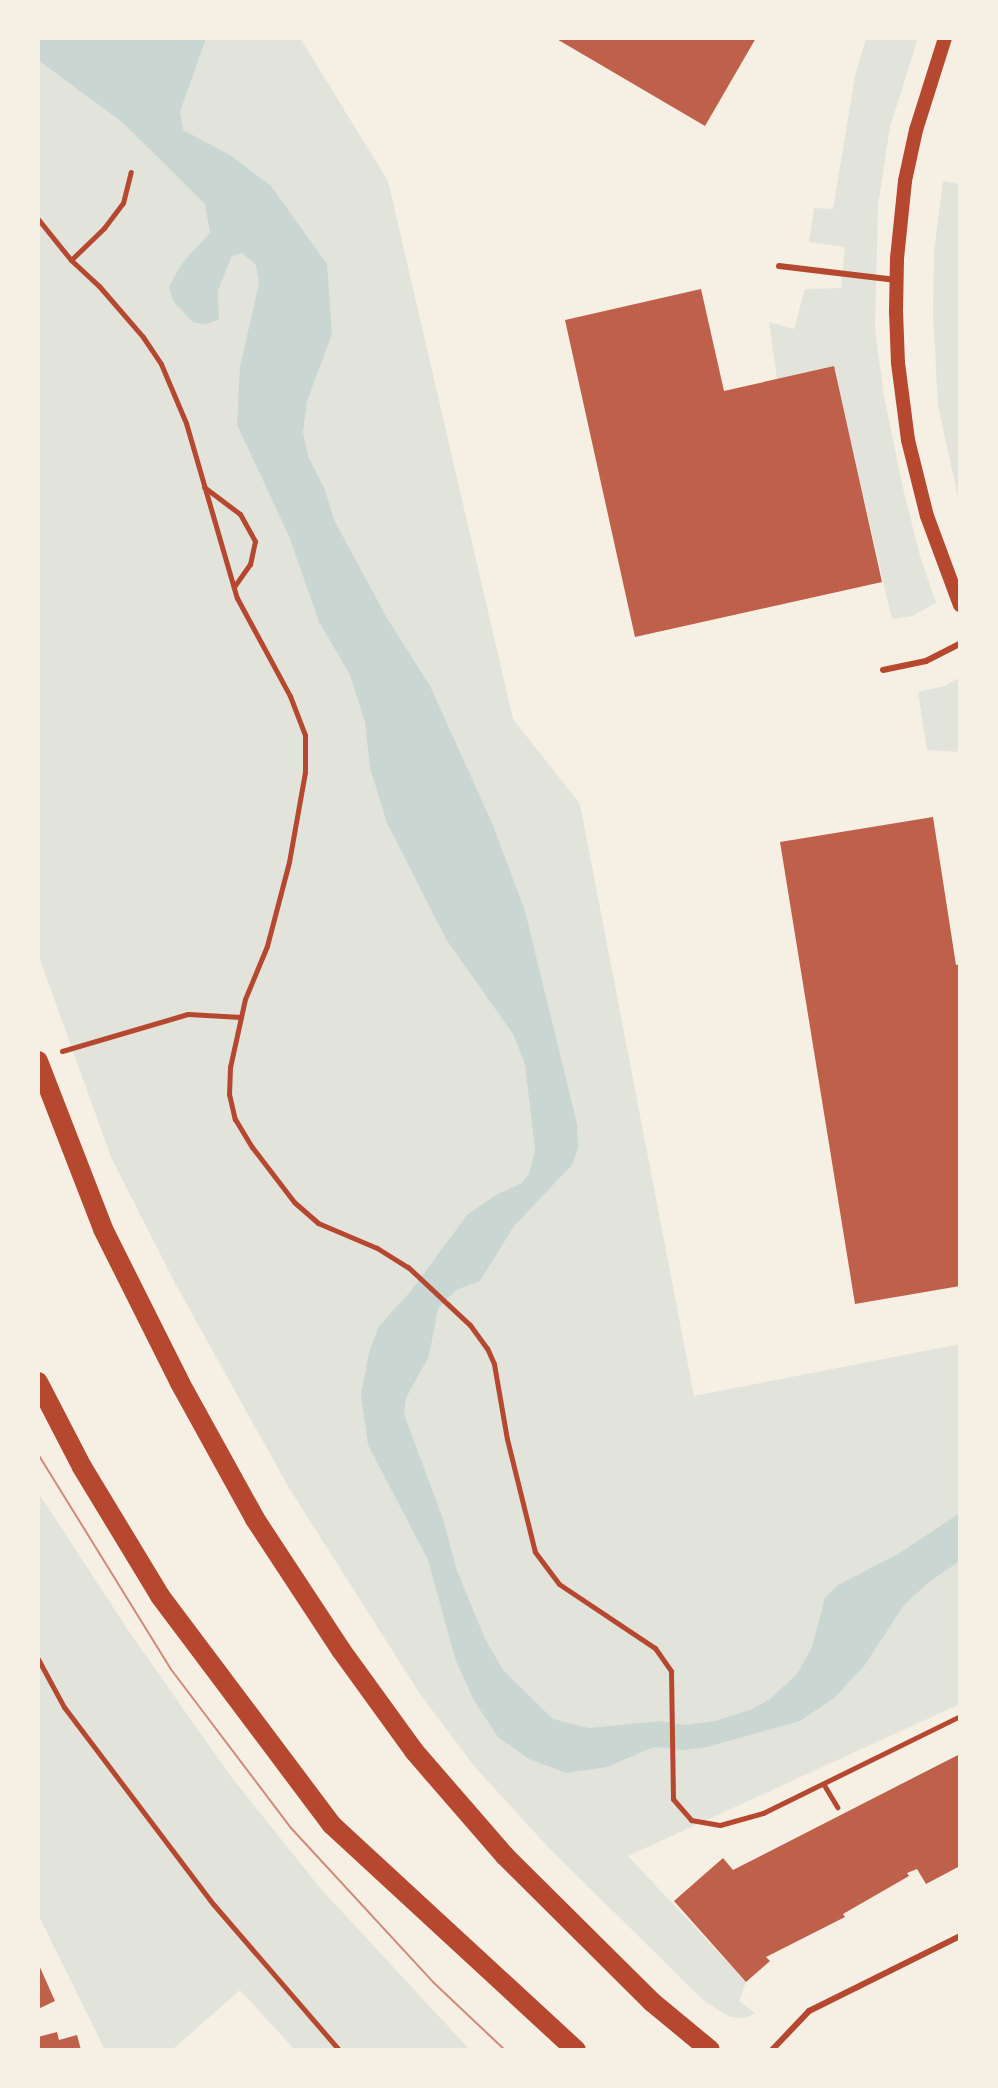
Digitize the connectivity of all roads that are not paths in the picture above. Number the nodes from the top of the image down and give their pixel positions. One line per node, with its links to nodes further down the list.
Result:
1 (945, 38): 3 (street)
2 (779, 266): 3 (lane)
3 (896, 280): 4 (street)
4 (960, 605)
5 (960, 644): 6 (lane)
6 (883, 670)
7 (45, 1058): 11 (main road)
8 (38, 1382): 10 (main road)
9 (960, 1936): 12 (lane)
10 (576, 2050)
11 (710, 2050)
12 (772, 2050)

